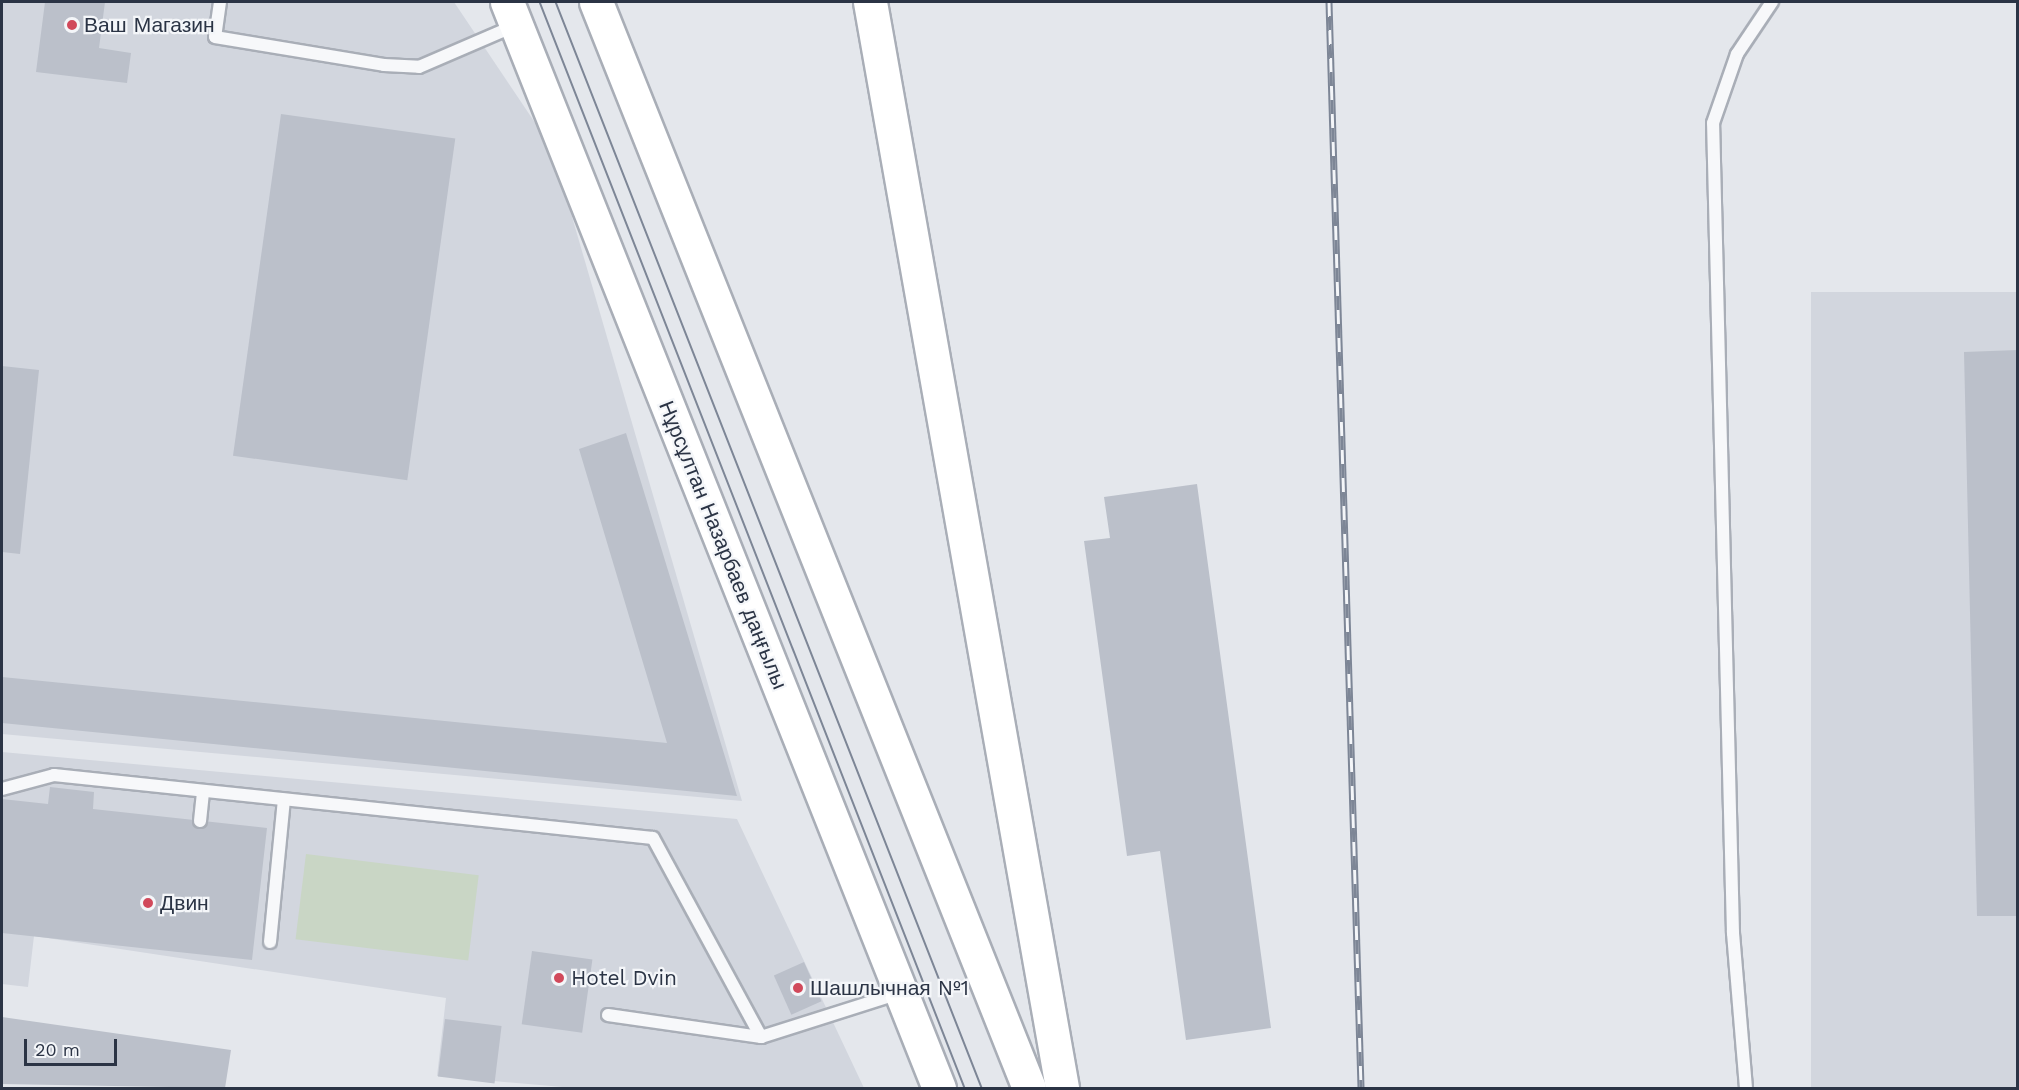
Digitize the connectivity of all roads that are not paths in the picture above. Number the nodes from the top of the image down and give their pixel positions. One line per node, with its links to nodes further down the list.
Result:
1 (220, 2): 5 (lane)
2 (597, 2): 15 (main road)
3 (870, 2): 16 (main road)
4 (1772, 2): 17 (lane)
5 (511, 13): 11 (main road, Нұрсұлтан Назарбаев даңғылы)
6 (2, 789): 7 (lane)
7 (203, 791): 8 (lane); 9 (lane)
8 (284, 800): 10 (lane); 13 (lane)
9 (200, 821)
10 (270, 942)
11 (901, 993): 13 (lane); 14 (main road, Нұрсұлтан Назарбаев даңғылы)
12 (608, 1015): 13 (lane)
13 (761, 1037)
14 (939, 1089)
15 (1029, 1089)
16 (1062, 1089)
17 (1746, 1089)

